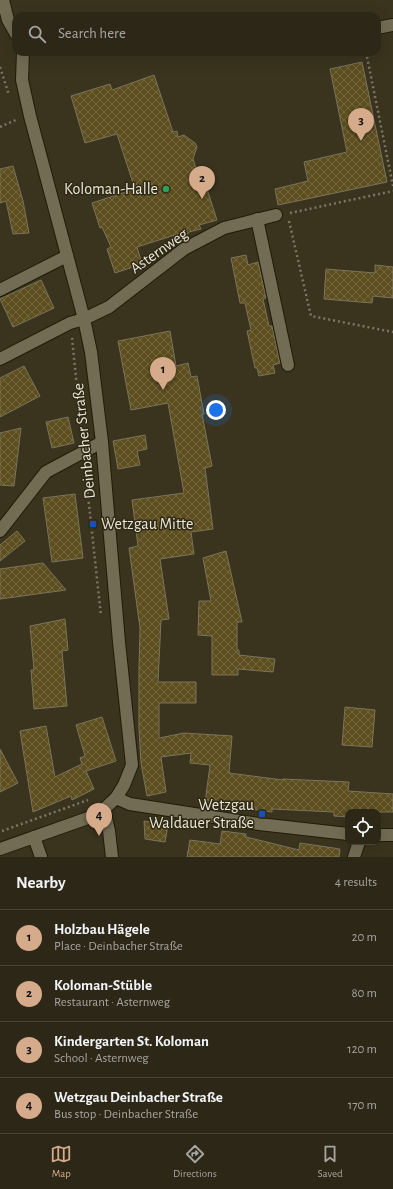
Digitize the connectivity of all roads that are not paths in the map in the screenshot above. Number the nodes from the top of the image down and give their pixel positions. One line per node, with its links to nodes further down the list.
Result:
1 (2, 0): 3 (street)
2 (393, 25): 4 (street)
3 (12, 27)
4 (381, 27)
5 (23, 56): 8 (street, Deinbacher Straße)
6 (281, 214): 7 (street, Asternweg)
7 (257, 219): 10 (street, Asternweg); 12 (street)
8 (67, 256): 9 (street); 10 (street, Deinbacher Straße)
9 (0, 290)
10 (84, 319): 11 (street); 13 (street, Deinbacher Straße)
11 (0, 359)
12 (288, 365)
13 (102, 442): 14 (street); 15 (street, Deinbacher Straße)
14 (0, 531)
15 (116, 798): 16 (street, Deinbacher Straße); 17 (street)
16 (104, 808): 20 (street, Deinbacher Straße); 24 (street)
17 (345, 834)
18 (381, 835): 19 (street)
19 (393, 835)
20 (34, 837): 22 (street, Deinbacher Straße); 23 (street)
21 (358, 845): 25 (street)
22 (0, 849)
23 (41, 857)
24 (112, 857)
25 (354, 857)

